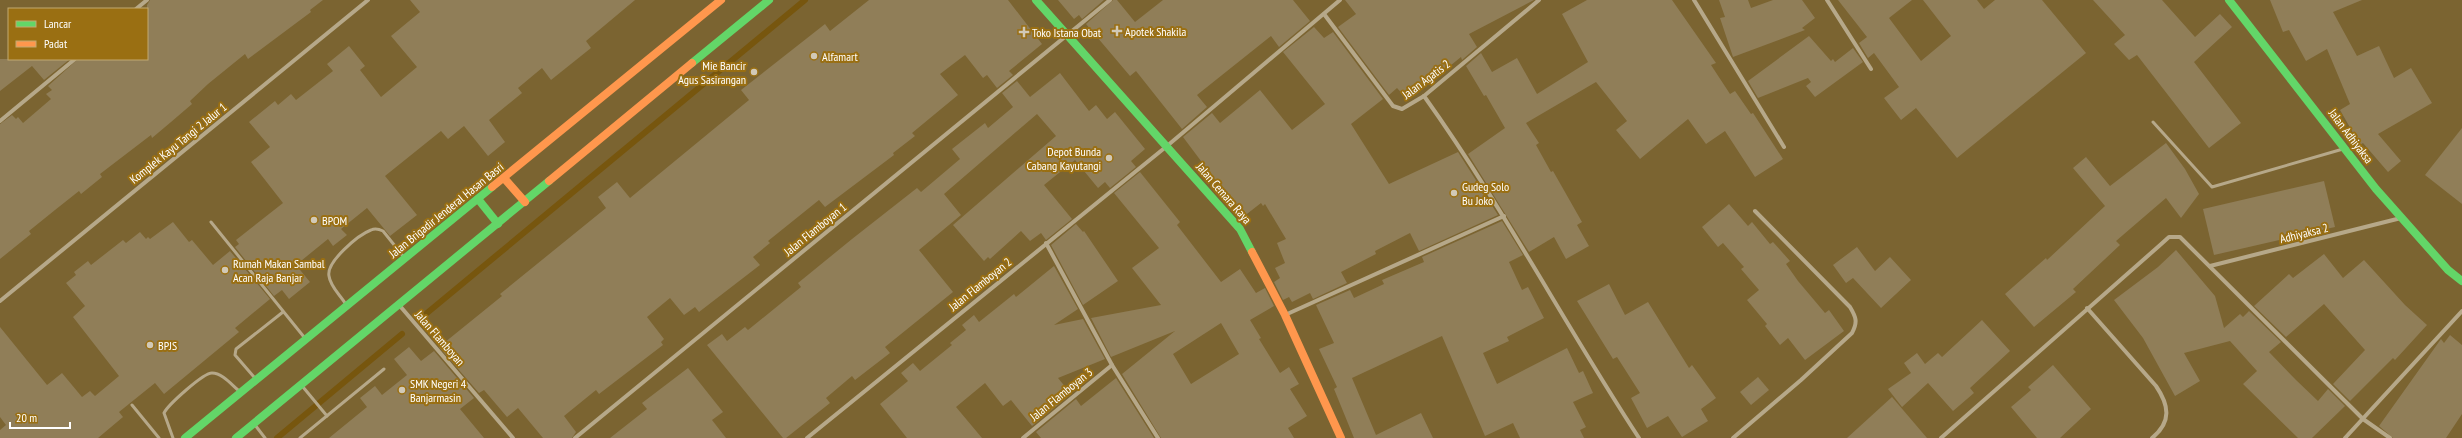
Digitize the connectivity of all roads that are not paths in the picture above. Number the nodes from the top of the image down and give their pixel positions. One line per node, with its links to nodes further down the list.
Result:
1 (147, 0): 12 (street)
2 (368, 0): 35 (street, Komplek Kayu Tangi 2 Jalur 1)
3 (721, 0): 23 (main road, Jalan Brigadir Jenderal Hasan Basri)
4 (769, 0): 25 (main road)
5 (1036, 0): 14 (main road, Jalan Cemara Raya)
6 (1110, 0): 14 (street, Jalan Flamboyan 1)
7 (1340, 0): 13 (street, Jalan Flamboyan 2)
8 (1539, 0): 17 (street, Jalan Agatis 2)
9 (1694, 0): 21 (street)
10 (1827, 0): 16 (street)
11 (2228, 0): 22 (main road, Jalan Adhiyaksa)
12 (137, 8)
13 (1324, 14): 17 (street, Jalan Agatis 2); 20 (street, Jalan Flamboyan 2)
14 (1067, 36): 20 (main road, Jalan Cemara Raya); 59 (street, Jalan Flamboyan 1)
15 (75, 60): 18 (street)
16 (1872, 69)
17 (1424, 96): 27 (street)
18 (0, 121)
19 (2153, 122): 22 (lane)
20 (1167, 146): 31 (street, Jalan Flamboyan 2); 41 (main road, Jalan Cemara Raya)
21 (1784, 147)
22 (2346, 148): 28 (main road, Jalan Adhiyaksa)
23 (504, 178): 24 (main road, Jalan Brigadir Jenderal Hasan Basri); 25 (main road)
24 (478, 199): 30 (main road); 32 (main road, Jalan Brigadir Jenderal Hasan Basri)
25 (525, 202): 30 (main road)
26 (1755, 211): 65 (street)
27 (1504, 216): 41 (street); 64 (street)
28 (2403, 218): 33 (street, Adhiyaksa 2); 34 (main road, Jalan Adhiyaksa)
29 (211, 222): 40 (lane)
30 (498, 224): 36 (main road)
31 (1046, 243): 43 (street); 60 (street, Jalan Flamboyan 2)
32 (405, 258): 37 (main road, Jalan Brigadir Jenderal Hasan Basri); 37 (lane)
33 (2210, 266): 38 (street); 50 (street)
34 (2462, 281)
35 (0, 301)
36 (399, 305): 46 (main road); 58 (street, Jalan Flamboyan)
37 (348, 306): 42 (main road, Jalan Brigadir Jenderal Hasan Basri)
38 (2087, 308): 66 (street); 67 (street)
39 (2462, 311): 50 (street)
40 (283, 312): 42 (lane); 45 (lane)
41 (1285, 315): 63 (main road, Jalan Cemara Raya)
42 (306, 340): 45 (main road, Jalan Brigadir Jenderal Hasan Basri)
43 (1112, 365): 61 (street, Jalan Flamboyan 3); 62 (street)
44 (384, 369): 49 (lane)
45 (257, 379): 47 (main road, Jalan Brigadir Jenderal Hasan Basri)
46 (302, 384): 49 (lane); 51 (main road)
47 (240, 392): 53 (lane); 54 (main road, Jalan Brigadir Jenderal Hasan Basri)
48 (132, 405): 52 (lane)
49 (328, 416): 57 (lane)
50 (2364, 420): 68 (street); 69 (street)
51 (253, 424): 55 (main road); 56 (lane)
52 (159, 438)
53 (174, 438)
54 (185, 438)
55 (236, 438)
56 (265, 438)
57 (300, 438)
58 (513, 438)
59 (575, 438)
60 (807, 438)
61 (1023, 438)
62 (1158, 438)
63 (1341, 438)
64 (1638, 438)
65 (1733, 438)
66 (1941, 438)
67 (2152, 438)
68 (2345, 438)
69 (2390, 438)

